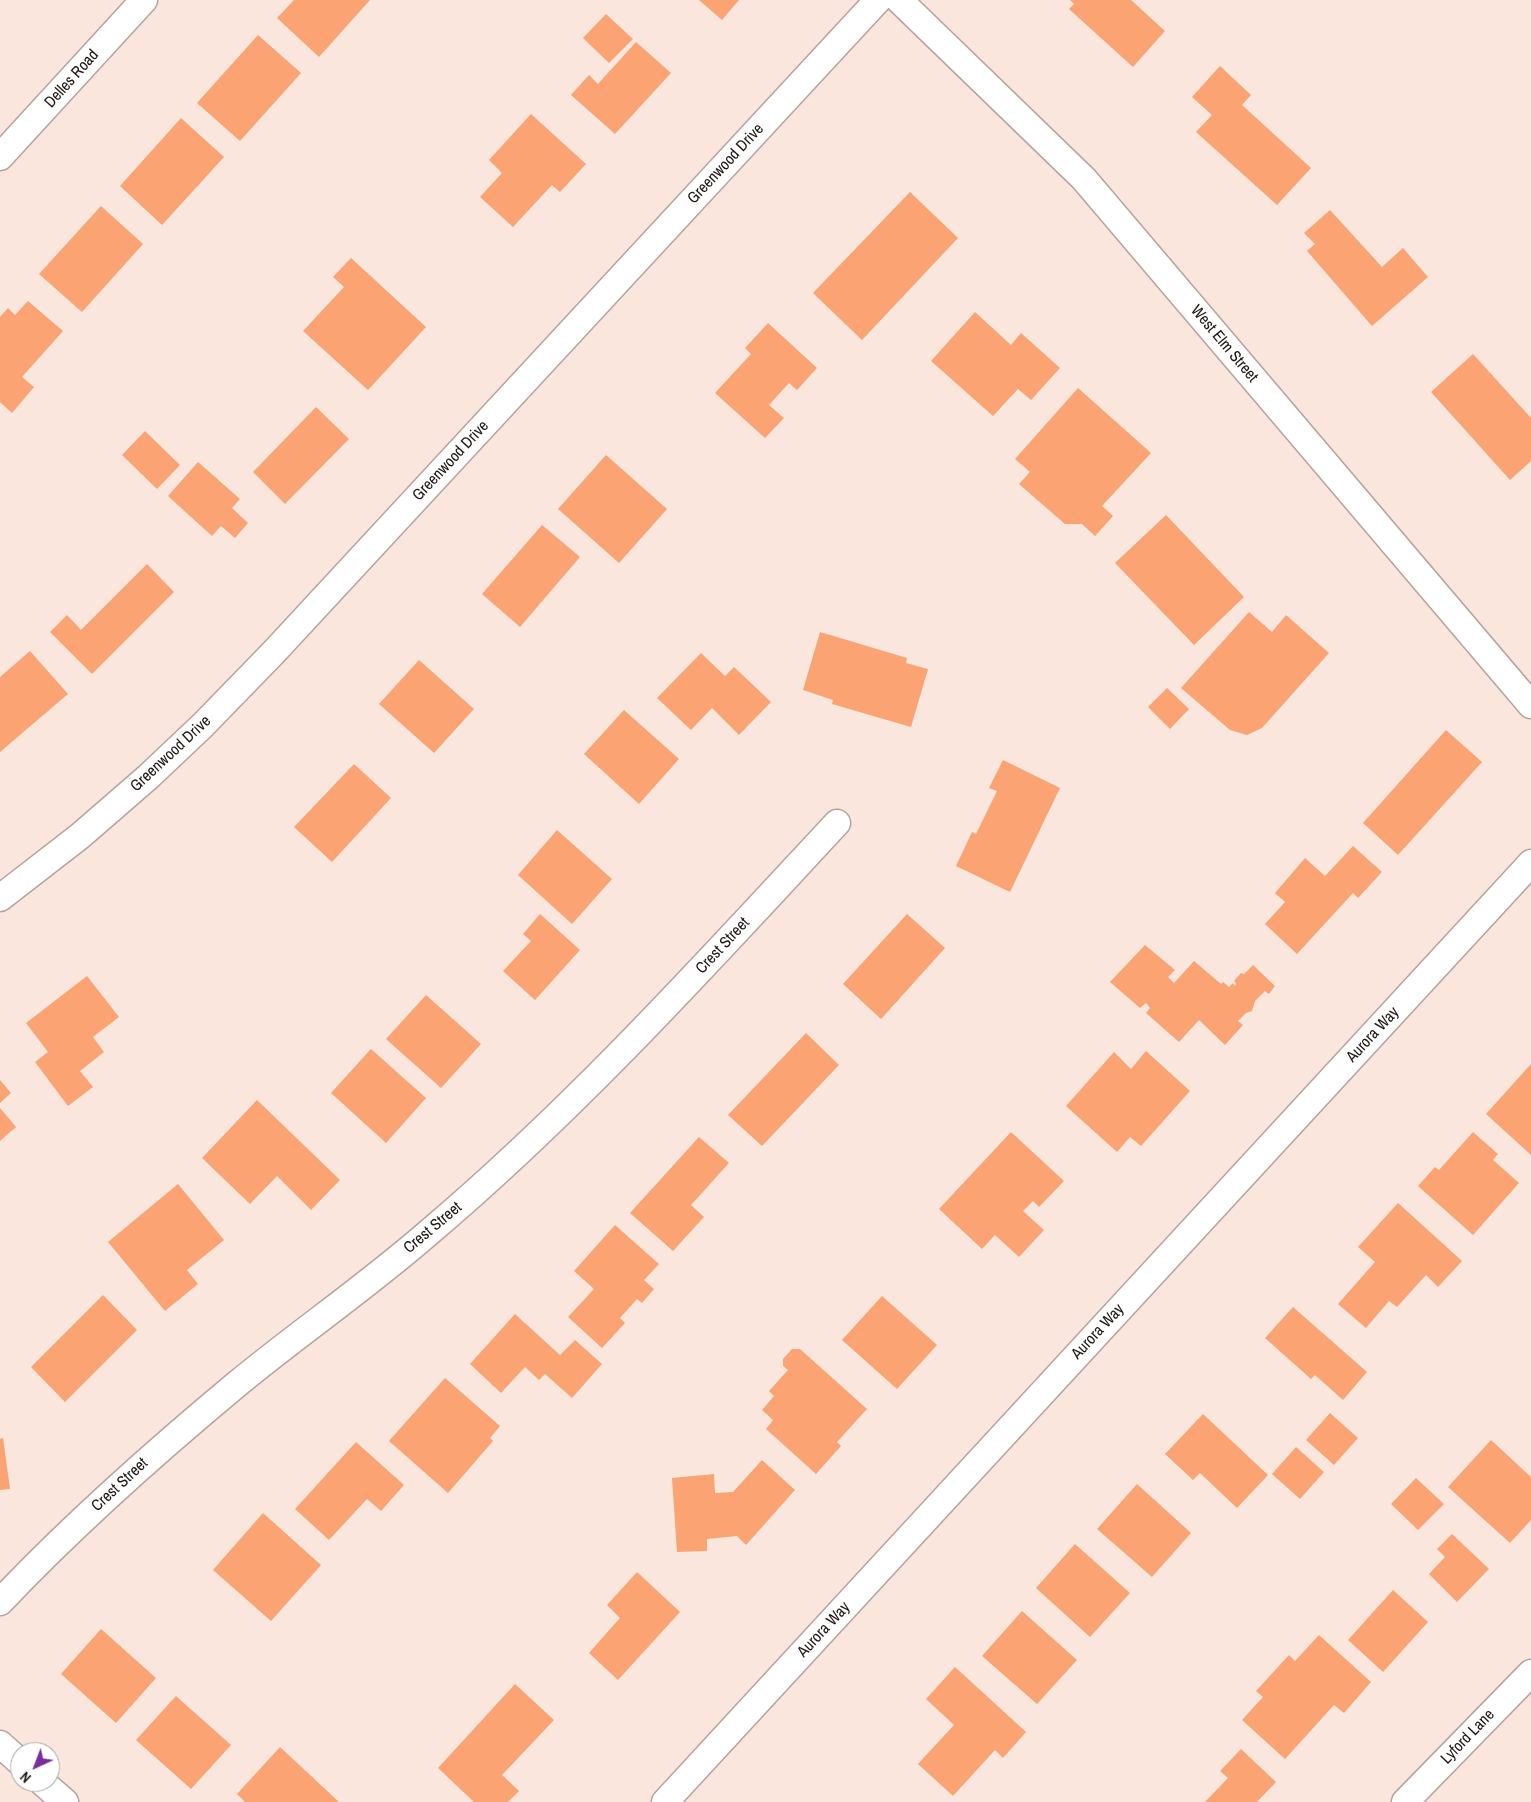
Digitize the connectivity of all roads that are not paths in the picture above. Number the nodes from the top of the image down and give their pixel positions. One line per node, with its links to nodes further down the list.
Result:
1 (144, 0): 4 (street, Delles Road)
2 (878, 0): 8 (street, Greenwood Drive)
3 (899, 0): 5 (street, West Elm Street)
4 (0, 158)
5 (1531, 705)
6 (837, 823): 9 (street, Crest Street)
7 (1531, 863): 15 (street, Aurora Way)
8 (0, 898)
9 (0, 1602)
10 (1531, 1673): 16 (street, Lyford Lane)
11 (0, 1744): 12 (street)
12 (10, 1753)
13 (54, 1792): 14 (street)
14 (65, 1802)
15 (666, 1802)
16 (1404, 1802)

